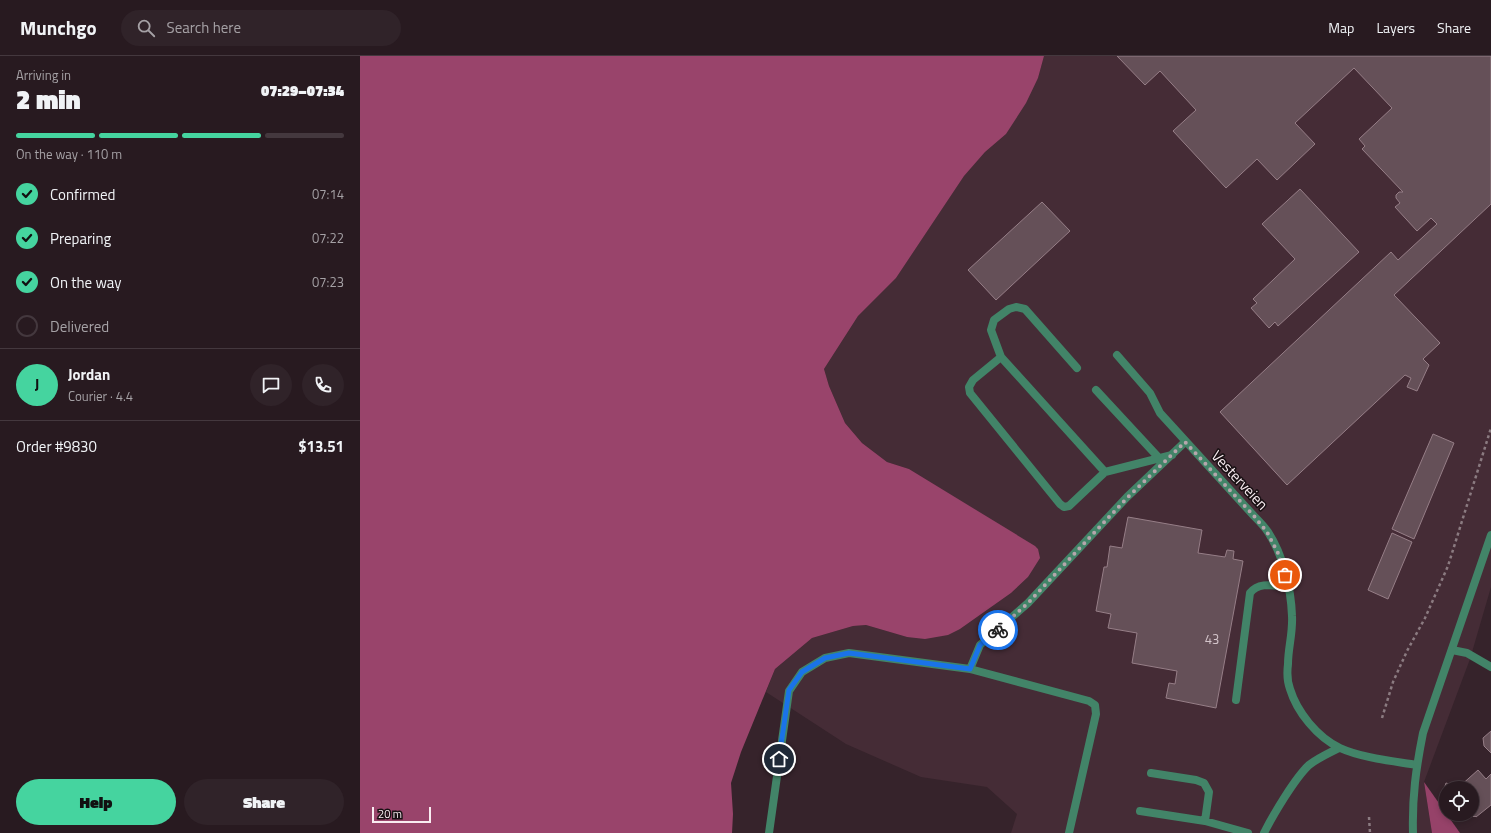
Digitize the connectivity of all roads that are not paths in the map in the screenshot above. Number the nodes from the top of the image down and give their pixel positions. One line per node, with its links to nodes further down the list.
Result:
1 (1117, 355): 5 (street, Vesterveien)
2 (1001, 357): 3 (street); 8 (street); 8 (street)
3 (1077, 368)
4 (1096, 390): 7 (street)
5 (1185, 442): 6 (street); 10 (street, Vesterveien)
6 (1172, 455): 7 (street); 13 (street)
7 (1159, 458): 8 (street)
8 (1104, 472)
9 (1491, 535): 11 (street)
10 (1288, 587): 14 (street); 15 (street, Vesterveien)
11 (1452, 650): 12 (street); 16 (street)
12 (1491, 667)
13 (970, 669): 20 (street); 21 (street)
14 (1236, 700)
15 (1339, 748): 16 (street, Vesterveien); 23 (street)
16 (1417, 765): 24 (street)
17 (1151, 773): 19 (street)
18 (1140, 811): 19 (street)
19 (1205, 821): 22 (street)
20 (769, 833)
21 (1069, 833)
22 (1248, 833)
23 (1264, 833)
24 (1414, 833)

